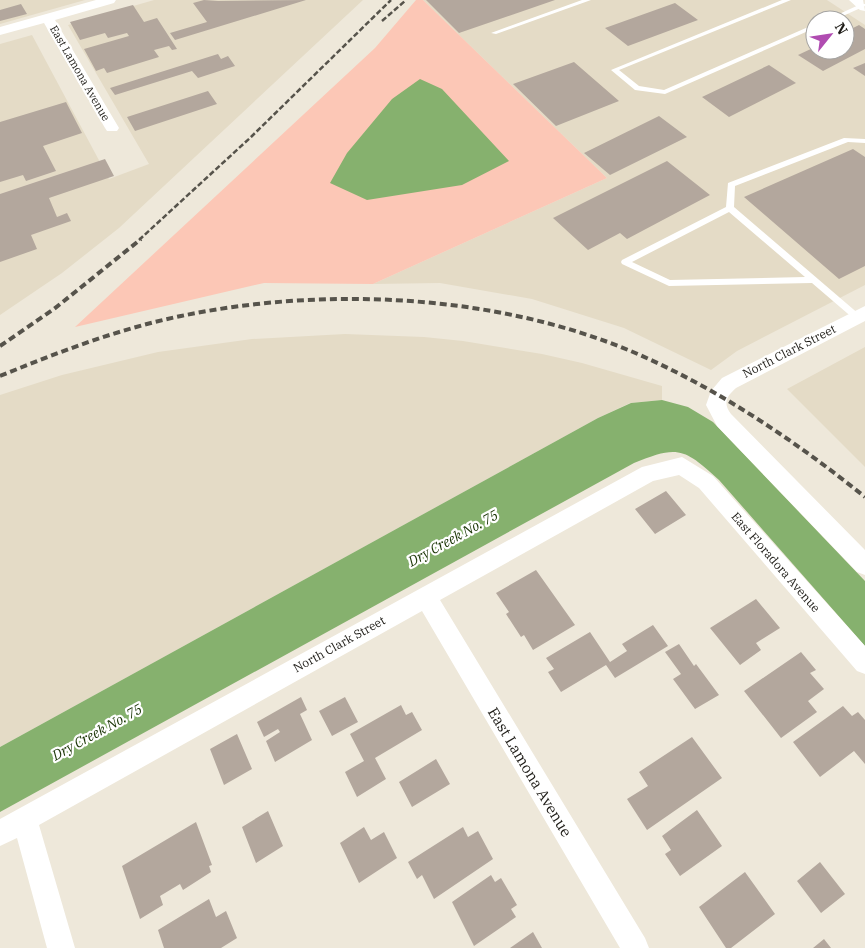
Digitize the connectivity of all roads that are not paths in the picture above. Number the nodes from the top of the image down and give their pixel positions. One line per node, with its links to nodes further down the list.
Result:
1 (110, 0): 6 (street)
2 (588, 0): 9 (lane)
3 (788, 0): 7 (lane)
4 (861, 4): 5 (lane)
5 (849, 10)
6 (47, 17): 8 (street); 10 (street, East Lamona Avenue)
7 (805, 30)
8 (0, 31)
9 (494, 33)
10 (112, 128)
11 (865, 141): 12 (lane)
12 (730, 208): 13 (lane); 13 (lane)
13 (814, 280): 14 (lane)
14 (861, 315): 16 (street, North Clark Street)
15 (682, 466): 17 (street, North Clark Street); 18 (street, East Floradora Avenue)
16 (865, 565)
17 (424, 596): 19 (street, North Clark Street); 22 (street, East Lamona Avenue)
18 (865, 663)
19 (25, 820): 20 (street, North Clark Street); 21 (street)
20 (0, 834)
21 (61, 948)
22 (635, 948)

